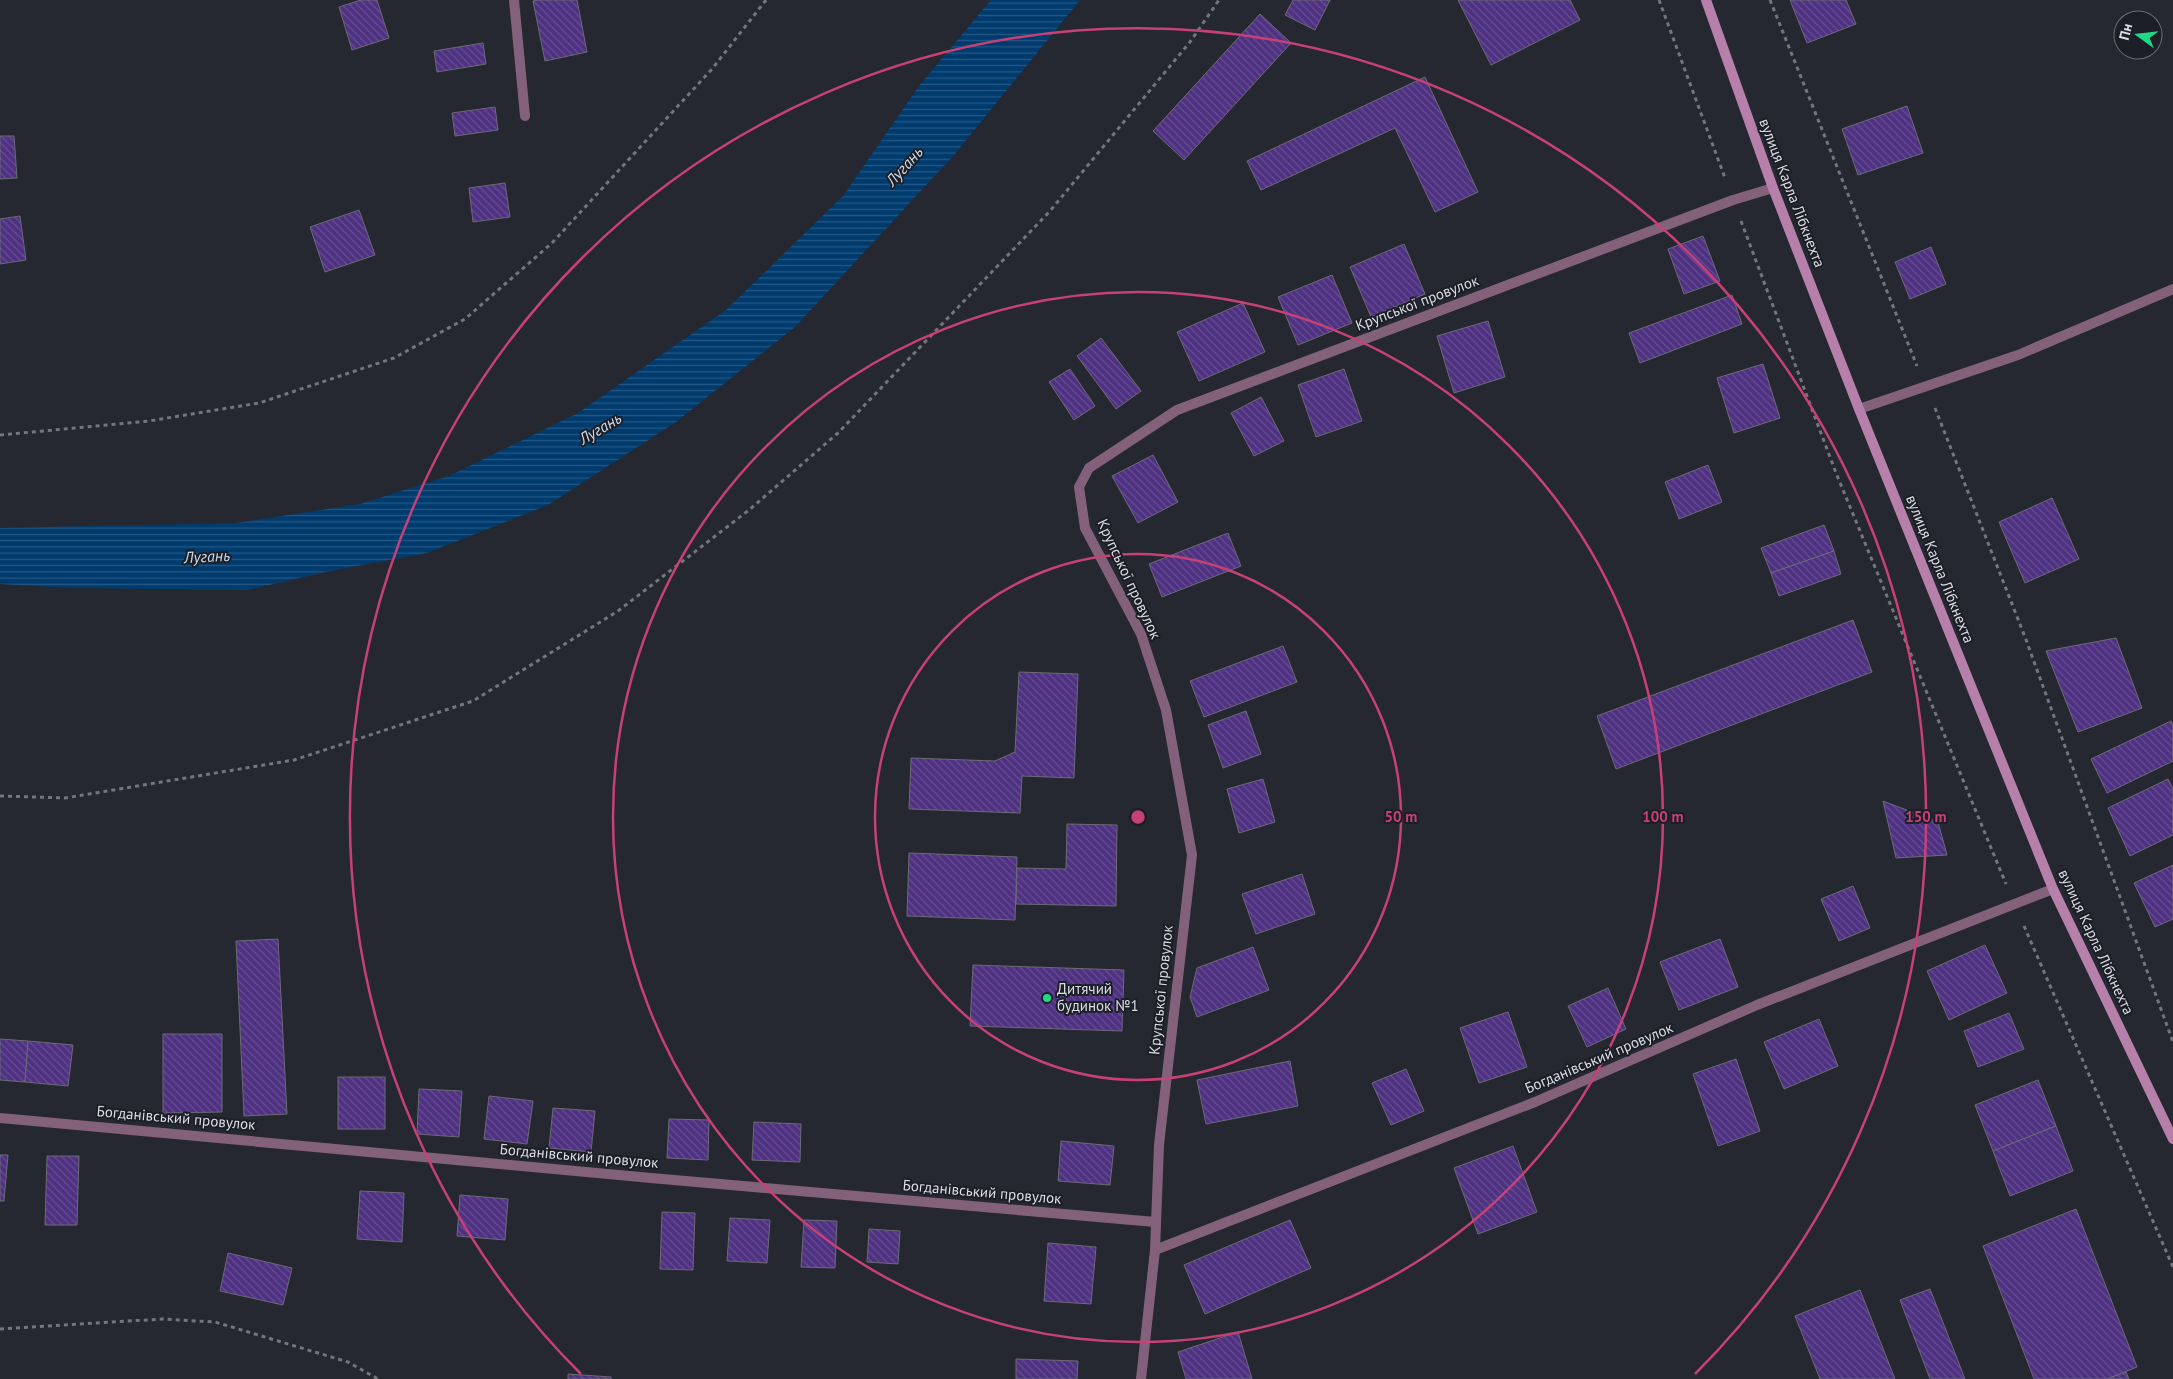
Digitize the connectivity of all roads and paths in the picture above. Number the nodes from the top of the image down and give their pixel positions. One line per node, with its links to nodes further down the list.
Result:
1 (514, 0): 7 (street)
2 (766, 0): 13 (path)
3 (1219, 0): 14 (path)
4 (1658, 0): 9 (path)
5 (1706, 0): 8 (street, вулиця Карла Лібкнехта)
6 (1770, 0): 11 (path)
7 (525, 116)
8 (1773, 188): 9 (street, Крупської провулок); 12 (street, вулиця Карла Лібкнехта)
9 (1733, 200): 16 (path); 20 (street, Крупської провулок)
10 (2173, 289): 11 (street)
11 (1926, 387): 12 (street); 17 (path)
12 (1859, 409): 15 (street, вулиця Карла Лібкнехта)
13 (0, 435)
14 (0, 796)
15 (2053, 889): 16 (street, Богданівський провулок); 19 (street, вулиця Карла Лібкнехта)
16 (2016, 906): 21 (street, Богданівський провулок); 22 (path)
17 (2173, 1042)
18 (0, 1118): 20 (street, Богданівський провулок)
19 (2173, 1139)
20 (1155, 1222): 21 (street, Крупської провулок)
21 (1155, 1250): 25 (street, Крупської провулок)
22 (2173, 1267)
23 (0, 1329): 24 (path)
24 (378, 1379)
25 (1141, 1379)

